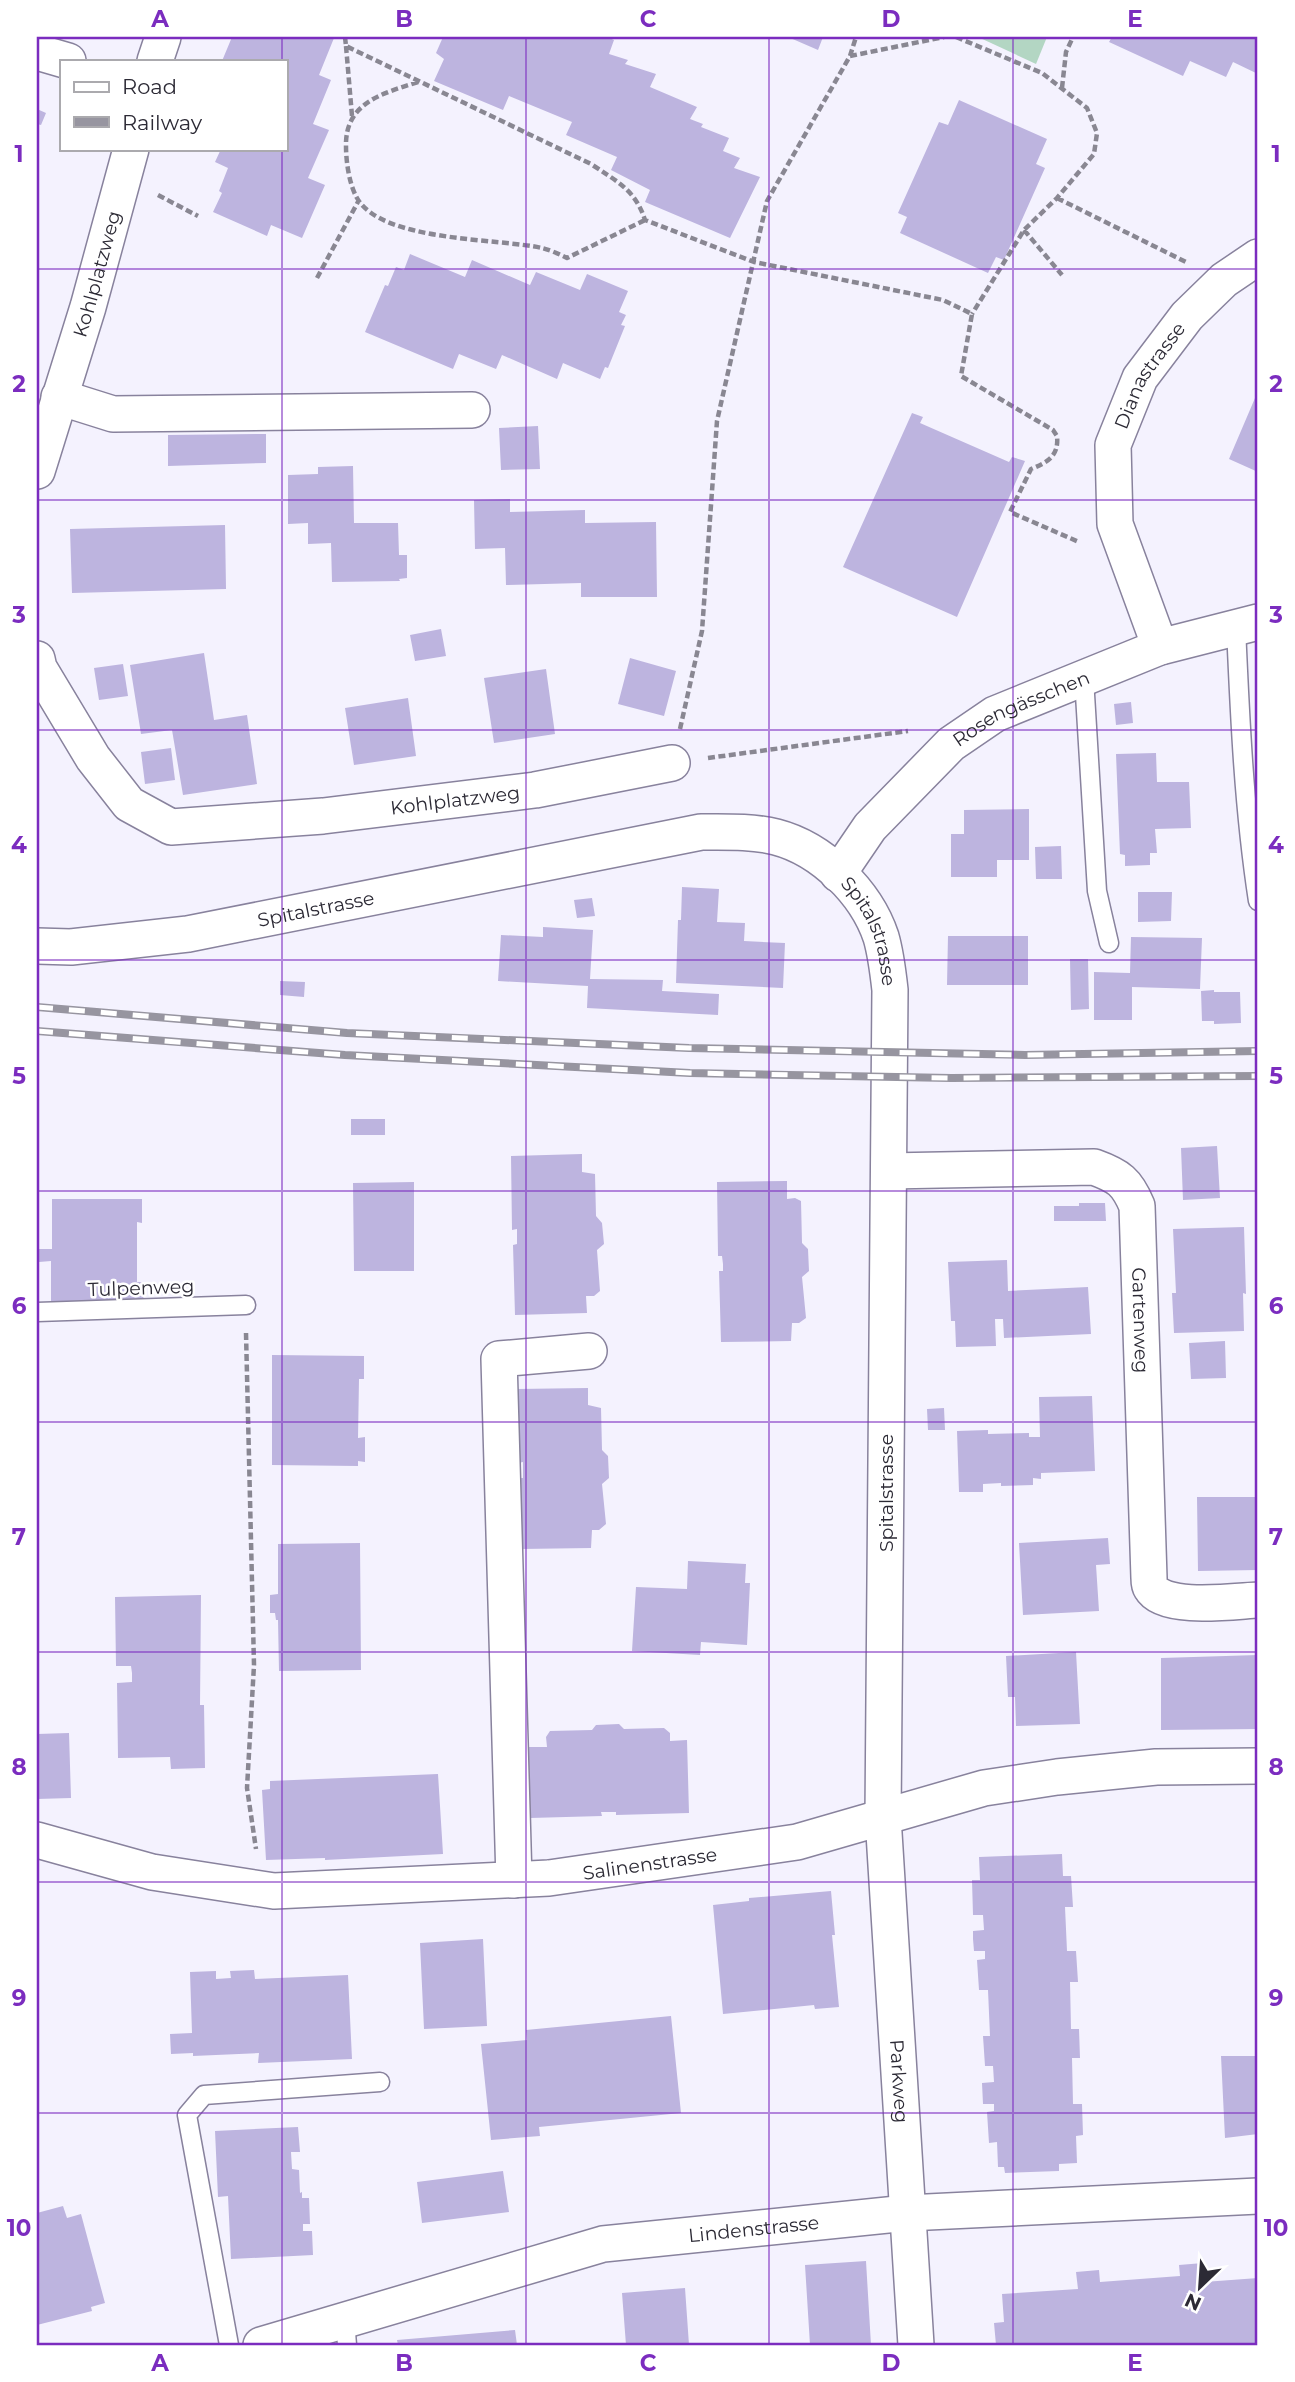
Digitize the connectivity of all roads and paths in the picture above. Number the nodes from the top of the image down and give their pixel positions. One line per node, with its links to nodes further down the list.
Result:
1 (163, 37): 11 (street)
2 (345, 37): 7 (path)
3 (856, 37): 9 (path)
4 (944, 37): 9 (path)
5 (956, 37): 13 (path)
6 (1073, 37): 13 (path)
7 (346, 46): 12 (path); 14 (path)
8 (37, 52): 10 (street)
9 (850, 56): 21 (path)
10 (65, 60)
11 (155, 60)
12 (418, 82): 14 (path); 18 (path)
13 (1062, 88): 16 (path)
14 (352, 117): 17 (path)
15 (131, 150): 26 (street, Kohlplatzweg)
16 (1057, 198): 19 (path); 24 (path)
17 (359, 200): 18 (path); 23 (path)
18 (645, 220): 21 (path)
19 (1024, 230): 22 (path); 25 (path)
20 (1258, 257): 24 (street, Dianastrasse)
21 (754, 262): 25 (path); 35 (path)
22 (1062, 275)
23 (317, 278)
24 (1224, 280): 29 (street, Dianastrasse)
25 (972, 314): 29 (path)
26 (59, 397): 27 (street); 28 (street, Kohlplatzweg)
27 (472, 410)
28 (39, 453)
29 (1128, 563): 31 (street, Dianastrasse)
30 (1247, 624): 31 (street, Rosengässchen); 37 (lane)
31 (1160, 647): 33 (street, Rosengässchen)
32 (37, 660): 35 (street, Kohlplatzweg)
33 (1084, 678): 34 (street, Rosengässchen); 38 (lane)
34 (951, 744): 35 (path); 36 (street, Rosengässchen)
35 (672, 763)
36 (838, 874): 39 (street, Spitalstrasse); 40 (street, Spitalstrasse)
37 (1258, 901)
38 (1109, 943)
39 (37, 946)
40 (889, 1171): 44 (street, Gartenweg); 46 (street, Spitalstrasse)
41 (246, 1305): 42 (lane, Tulpenweg); 49 (path)
42 (37, 1312)
43 (589, 1351): 48 (street)
44 (1258, 1600)
45 (1258, 1766): 46 (street, Salinenstrasse)
46 (883, 1817): 48 (street, Salinenstrasse); 52 (street, Parkweg)
47 (41, 1850): 49 (street, Salinenstrasse)
48 (514, 1880): 49 (street, Salinenstrasse)
49 (261, 1889)
50 (380, 2082): 54 (lane)
51 (1258, 2196): 52 (street, Lindenstrasse)
52 (907, 2213): 53 (street, Lindenstrasse); 56 (street, Parkweg)
53 (346, 2333): 55 (street, Lindenstrasse)
54 (229, 2345)
55 (261, 2345)
56 (916, 2345)

